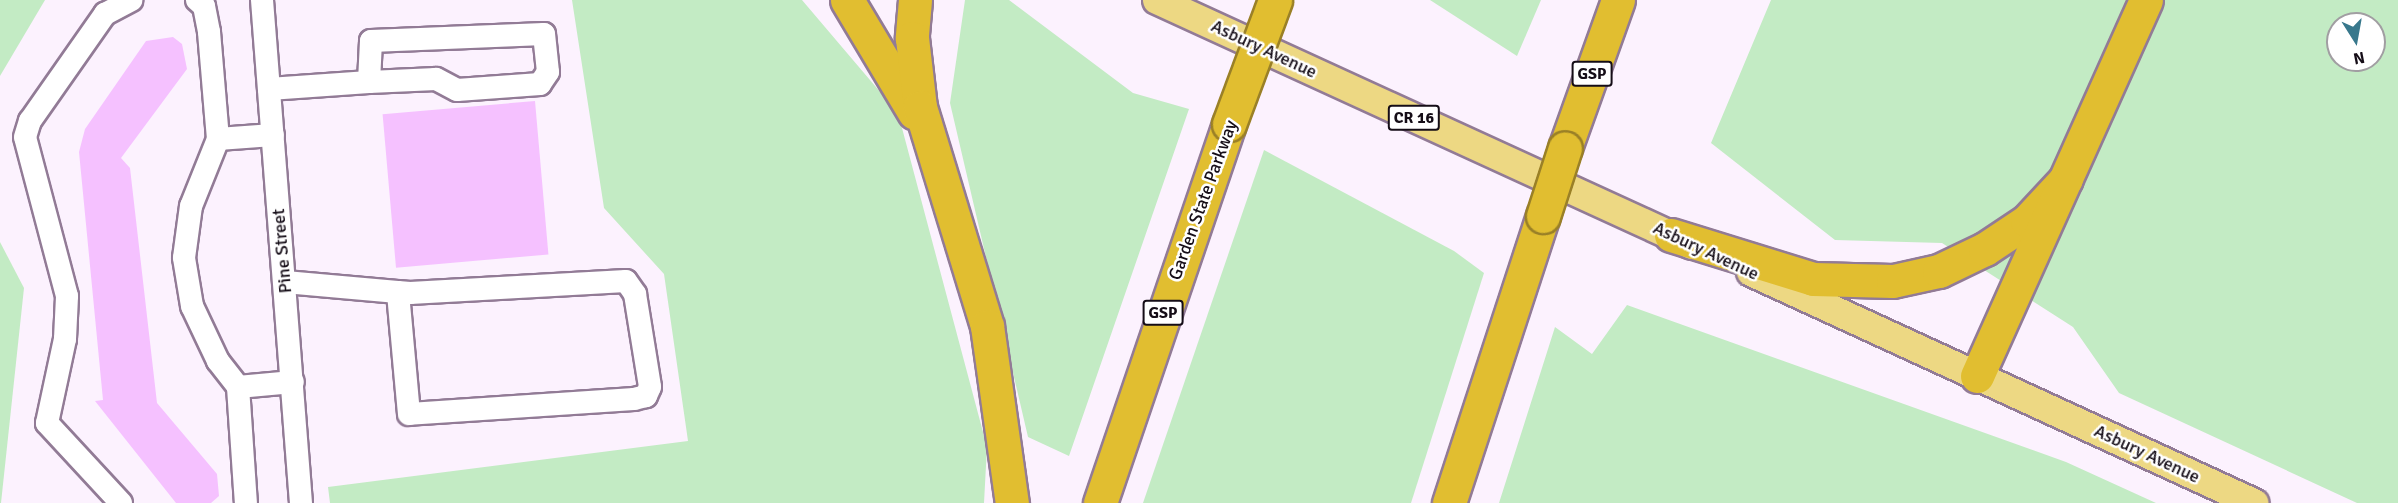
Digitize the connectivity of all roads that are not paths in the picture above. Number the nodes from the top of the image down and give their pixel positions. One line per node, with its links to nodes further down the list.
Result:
1 (131, 0): 22 (street)
2 (197, 0): 14 (street)
3 (262, 0): 11 (street, Pine Street)
4 (847, 0): 12 (highway)
5 (915, 0): 12 (highway)
6 (1157, 0): 16 (main road, Asbury Avenue / CR 16)
7 (1275, 0): 26 (highway, Garden State Parkway / GSP, bridge)
8 (1618, 0): 27 (highway, GSP, bridge)
9 (2146, 0): 15 (highway)
10 (369, 82): 10 (street); 11 (street)
11 (269, 89): 13 (street, Pine Street)
12 (926, 133): 25 (highway)
13 (273, 135): 14 (street); 17 (street, Pine Street)
14 (218, 139): 21 (street)
15 (2066, 179): 16 (highway); 19 (highway)
16 (1671, 235): 19 (main road, Asbury Avenue / CR 16)
17 (285, 282): 18 (street); 20 (street, Pine Street)
18 (398, 292): 18 (street)
19 (1977, 376): 28 (main road, Asbury Avenue / CR 16)
20 (293, 381): 21 (street); 24 (street, Pine Street)
21 (238, 387): 23 (street)
22 (121, 503)
23 (246, 503)
24 (301, 503)
25 (1012, 503)
26 (1100, 503)
27 (1449, 503)
28 (2254, 503)

